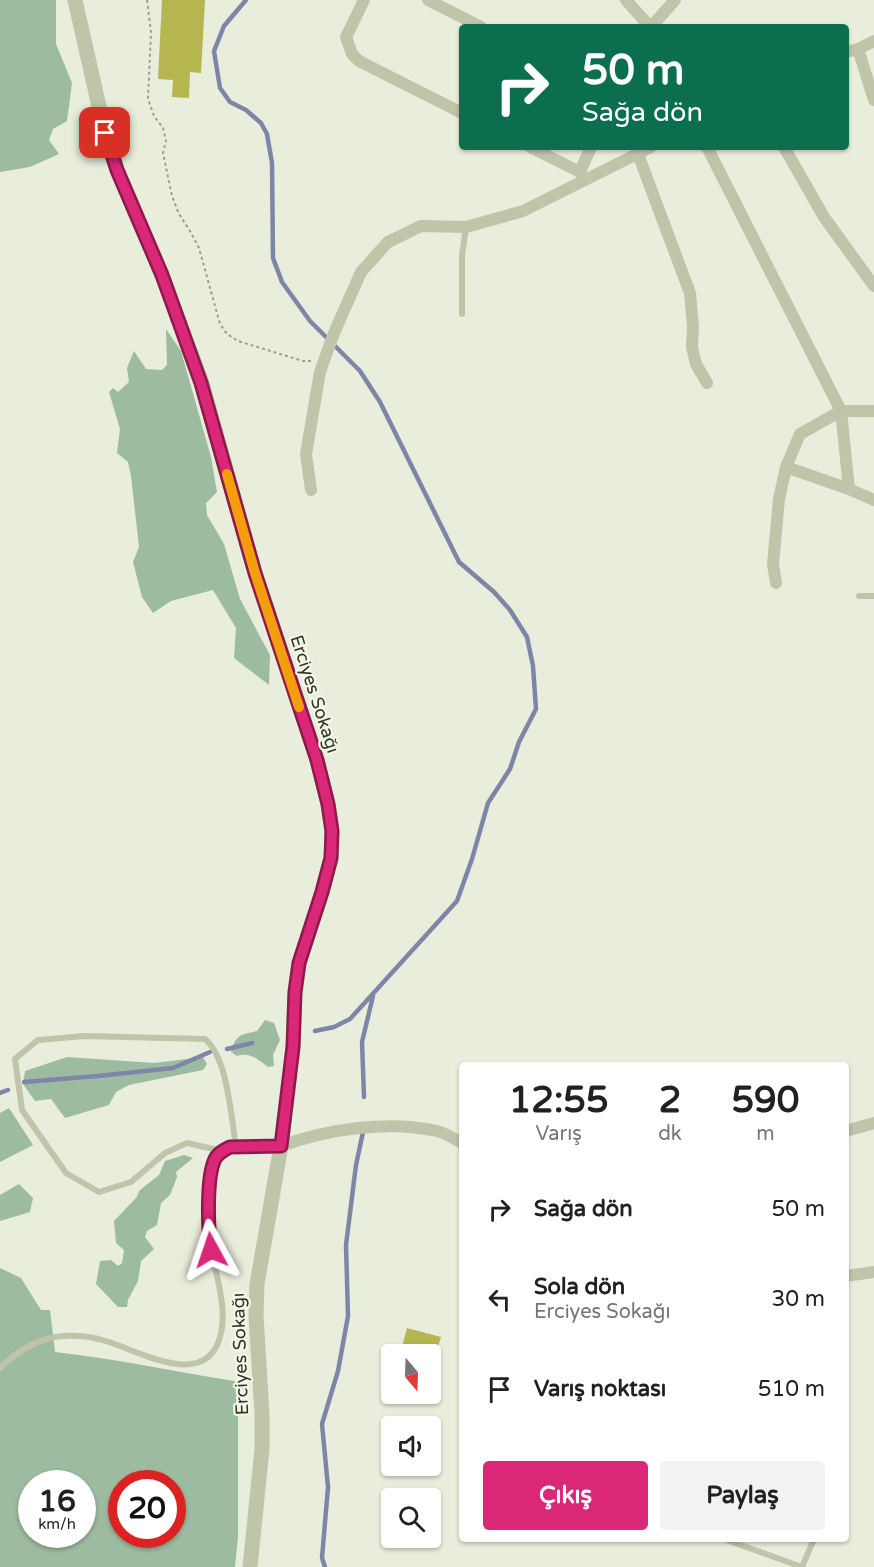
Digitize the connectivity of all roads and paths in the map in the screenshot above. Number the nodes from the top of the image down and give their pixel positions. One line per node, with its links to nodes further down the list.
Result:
1 (75, 0): 38 (street, Erciyes Sokağı)
2 (147, 0): 24 (path)
3 (364, 0): 13 (street)
4 (428, 0): 7 (street)
5 (626, 0): 8 (street)
6 (675, 0): 9 (street)
7 (474, 24)
8 (648, 24)
9 (654, 24)
10 (874, 41): 11 (street)
11 (852, 51): 12 (street)
12 (874, 100)
13 (459, 112)
14 (535, 150): 20 (street)
15 (590, 150): 20 (street)
16 (645, 150): 19 (street)
17 (709, 150): 26 (street)
18 (786, 150): 22 (street)
19 (638, 154): 20 (street); 25 (street)
20 (582, 176): 21 (street)
21 (466, 227): 23 (lane); 24 (street)
22 (874, 286)
23 (462, 314)
24 (327, 352): 30 (street)
25 (707, 383)
26 (841, 411): 27 (street); 28 (street); 29 (street)
27 (874, 411)
28 (786, 467): 29 (street); 32 (street)
29 (849, 489): 31 (street)
30 (311, 490)
31 (874, 500)
32 (776, 583)
33 (859, 596): 34 (lane)
34 (874, 596)
35 (874, 1124): 36 (street)
36 (849, 1130)
37 (459, 1141): 38 (street)
38 (281, 1146): 39 (lane); 46 (street, Erciyes Sokağı)
39 (236, 1147): 40 (lane); 40 (lane)
40 (222, 1151): 43 (lane)
41 (874, 1272): 42 (street)
42 (849, 1276)
43 (0, 1368)
44 (732, 1542): 45 (lane)
45 (813, 1542)
46 (250, 1567)

